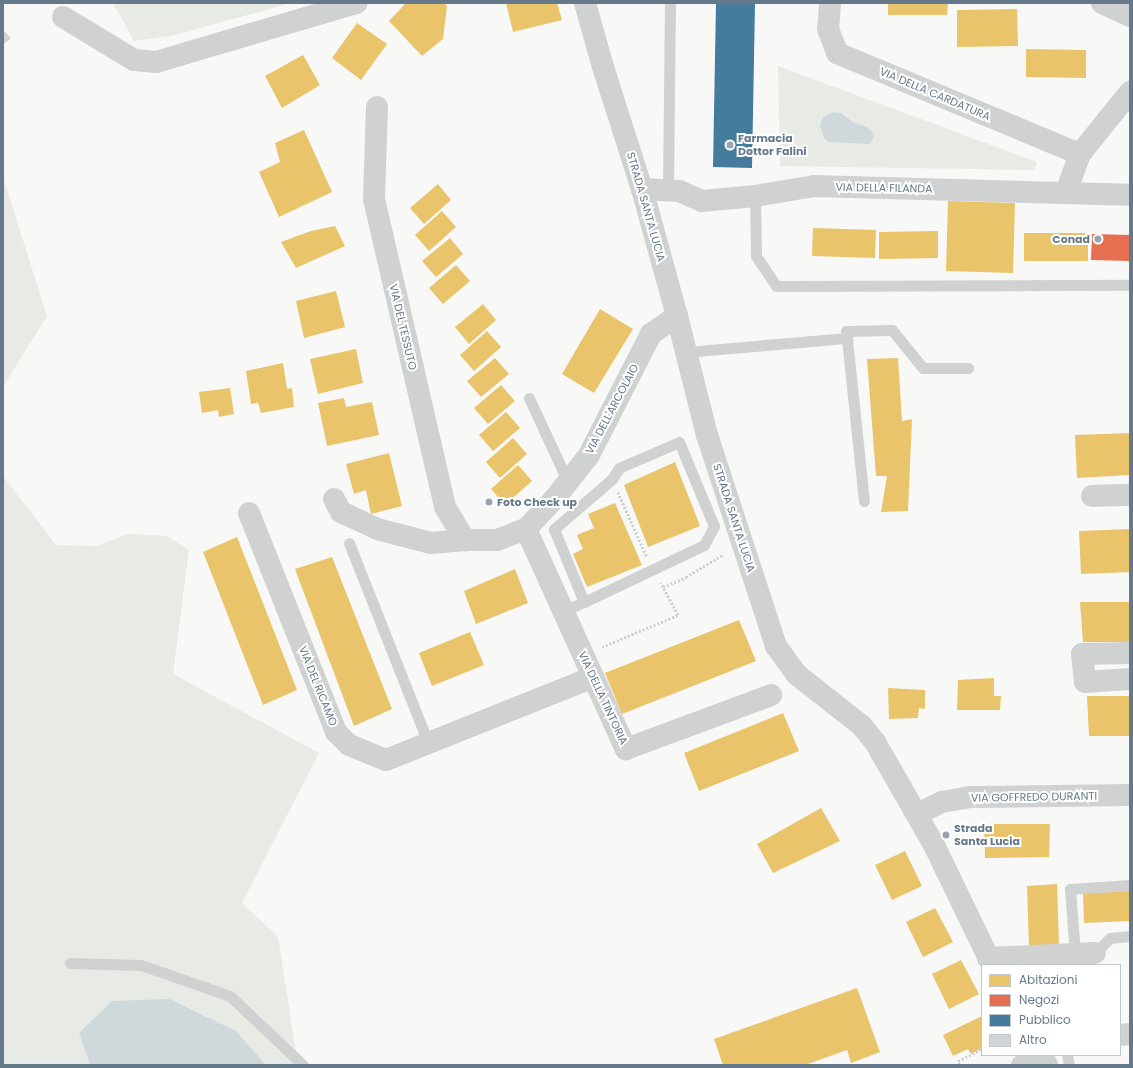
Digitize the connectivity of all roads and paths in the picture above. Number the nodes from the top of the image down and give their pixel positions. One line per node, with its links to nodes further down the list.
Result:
1 (357, 3): 7 (street)
2 (670, 3): 12 (lane)
3 (830, 3): 10 (street, VIA DELLA CARDATURA)
4 (1102, 3): 6 (street)
5 (587, 7): 11 (street, STRADA SANTA LUCIA)
6 (1130, 16)
7 (63, 17)
8 (1130, 92): 10 (street)
9 (377, 107): 30 (street, VIA DEL TESSUTO)
10 (1080, 154): 13 (street)
11 (642, 189): 12 (street, VIA DELLA FILANDA); 17 (street, STRADA SANTA LUCIA)
12 (668, 190): 15 (street, VIA DELLA FILANDA)
13 (1066, 192): 14 (street, VIA DELLA FILANDA); 15 (street, VIA DELLA FILANDA)
14 (1130, 194)
15 (755, 196): 16 (lane)
16 (1130, 285)
17 (677, 316): 19 (street, STRADA SANTA LUCIA); 23 (street, VIA DELL'ARCOLAIO)
18 (847, 338): 19 (lane); 20 (lane); 27 (lane)
19 (686, 352): 43 (street, STRADA SANTA LUCIA)
20 (968, 368)
21 (529, 398): 23 (lane)
22 (612, 479): 32 (path); 32 (lane); 34 (lane)
23 (568, 482): 29 (street, VIA DELL'ARCOLAIO)
24 (1130, 495): 25 (street)
25 (1092, 496)
26 (334, 499): 30 (street, VIA DELL'ARCOLAIO)
27 (864, 501)
28 (249, 513): 41 (street, VIA DEL RICAMO)
29 (526, 529): 30 (street, VIA DELL'ARCOLAIO); 35 (street, VIA DELLA TINTORIA)
30 (465, 540)
31 (349, 543): 41 (lane)
32 (652, 569): 34 (lane)
33 (663, 587): 37 (path)
34 (584, 602): 35 (lane)
35 (563, 612): 37 (street, VIA DELLA TINTORIA)
36 (1130, 652): 39 (street)
37 (583, 655): 38 (street, VIA DELLA TINTORIA)
38 (593, 677): 40 (street, VIA DELLA TINTORIA); 41 (street, VIA DEL RICAMO)
39 (1130, 679)
40 (771, 695)
41 (428, 743)
42 (1130, 795): 43 (street, VIA GOFFREDO DURANTI)
43 (918, 814): 47 (street, STRADA SANTA LUCIA)
44 (1130, 886): 46 (lane)
45 (1130, 936): 46 (lane)
46 (1085, 953): 47 (street)
47 (990, 962)
48 (70, 963): 51 (lane)
49 (981, 1050): 52 (path)
50 (1041, 1056): 53 (street)
51 (303, 1065)
52 (959, 1065)
53 (1022, 1065)

